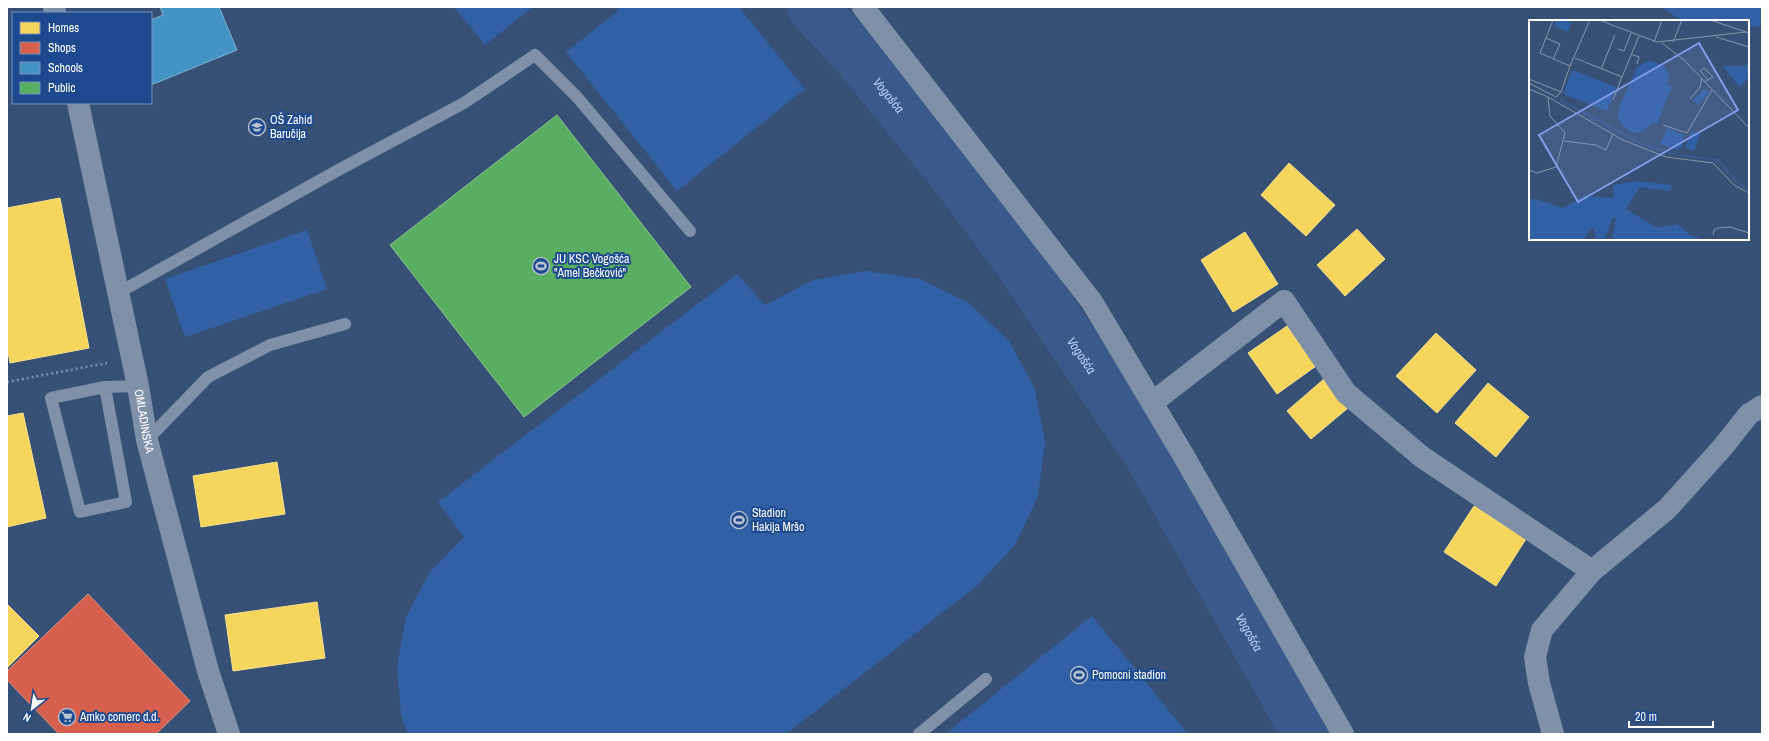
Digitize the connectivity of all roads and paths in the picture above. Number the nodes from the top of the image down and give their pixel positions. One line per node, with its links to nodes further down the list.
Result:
1 (863, 7): 10 (street)
2 (78, 104): 4 (street, OMLADINSKA)
3 (690, 231): 4 (lane)
4 (118, 293): 6 (street, OMLADINSKA)
5 (345, 324): 12 (lane)
6 (132, 359): 7 (path); 8 (street, OMLADINSKA)
7 (7, 382)
8 (138, 386): 9 (lane); 12 (street, OMLADINSKA)
9 (105, 387): 9 (lane)
10 (1152, 402): 13 (street); 17 (street)
11 (1762, 406): 13 (street)
12 (147, 440): 15 (street, OMLADINSKA)
13 (1592, 572): 18 (street)
14 (986, 679): 16 (lane)
15 (229, 734)
16 (919, 734)
17 (1343, 734)
18 (1554, 734)

